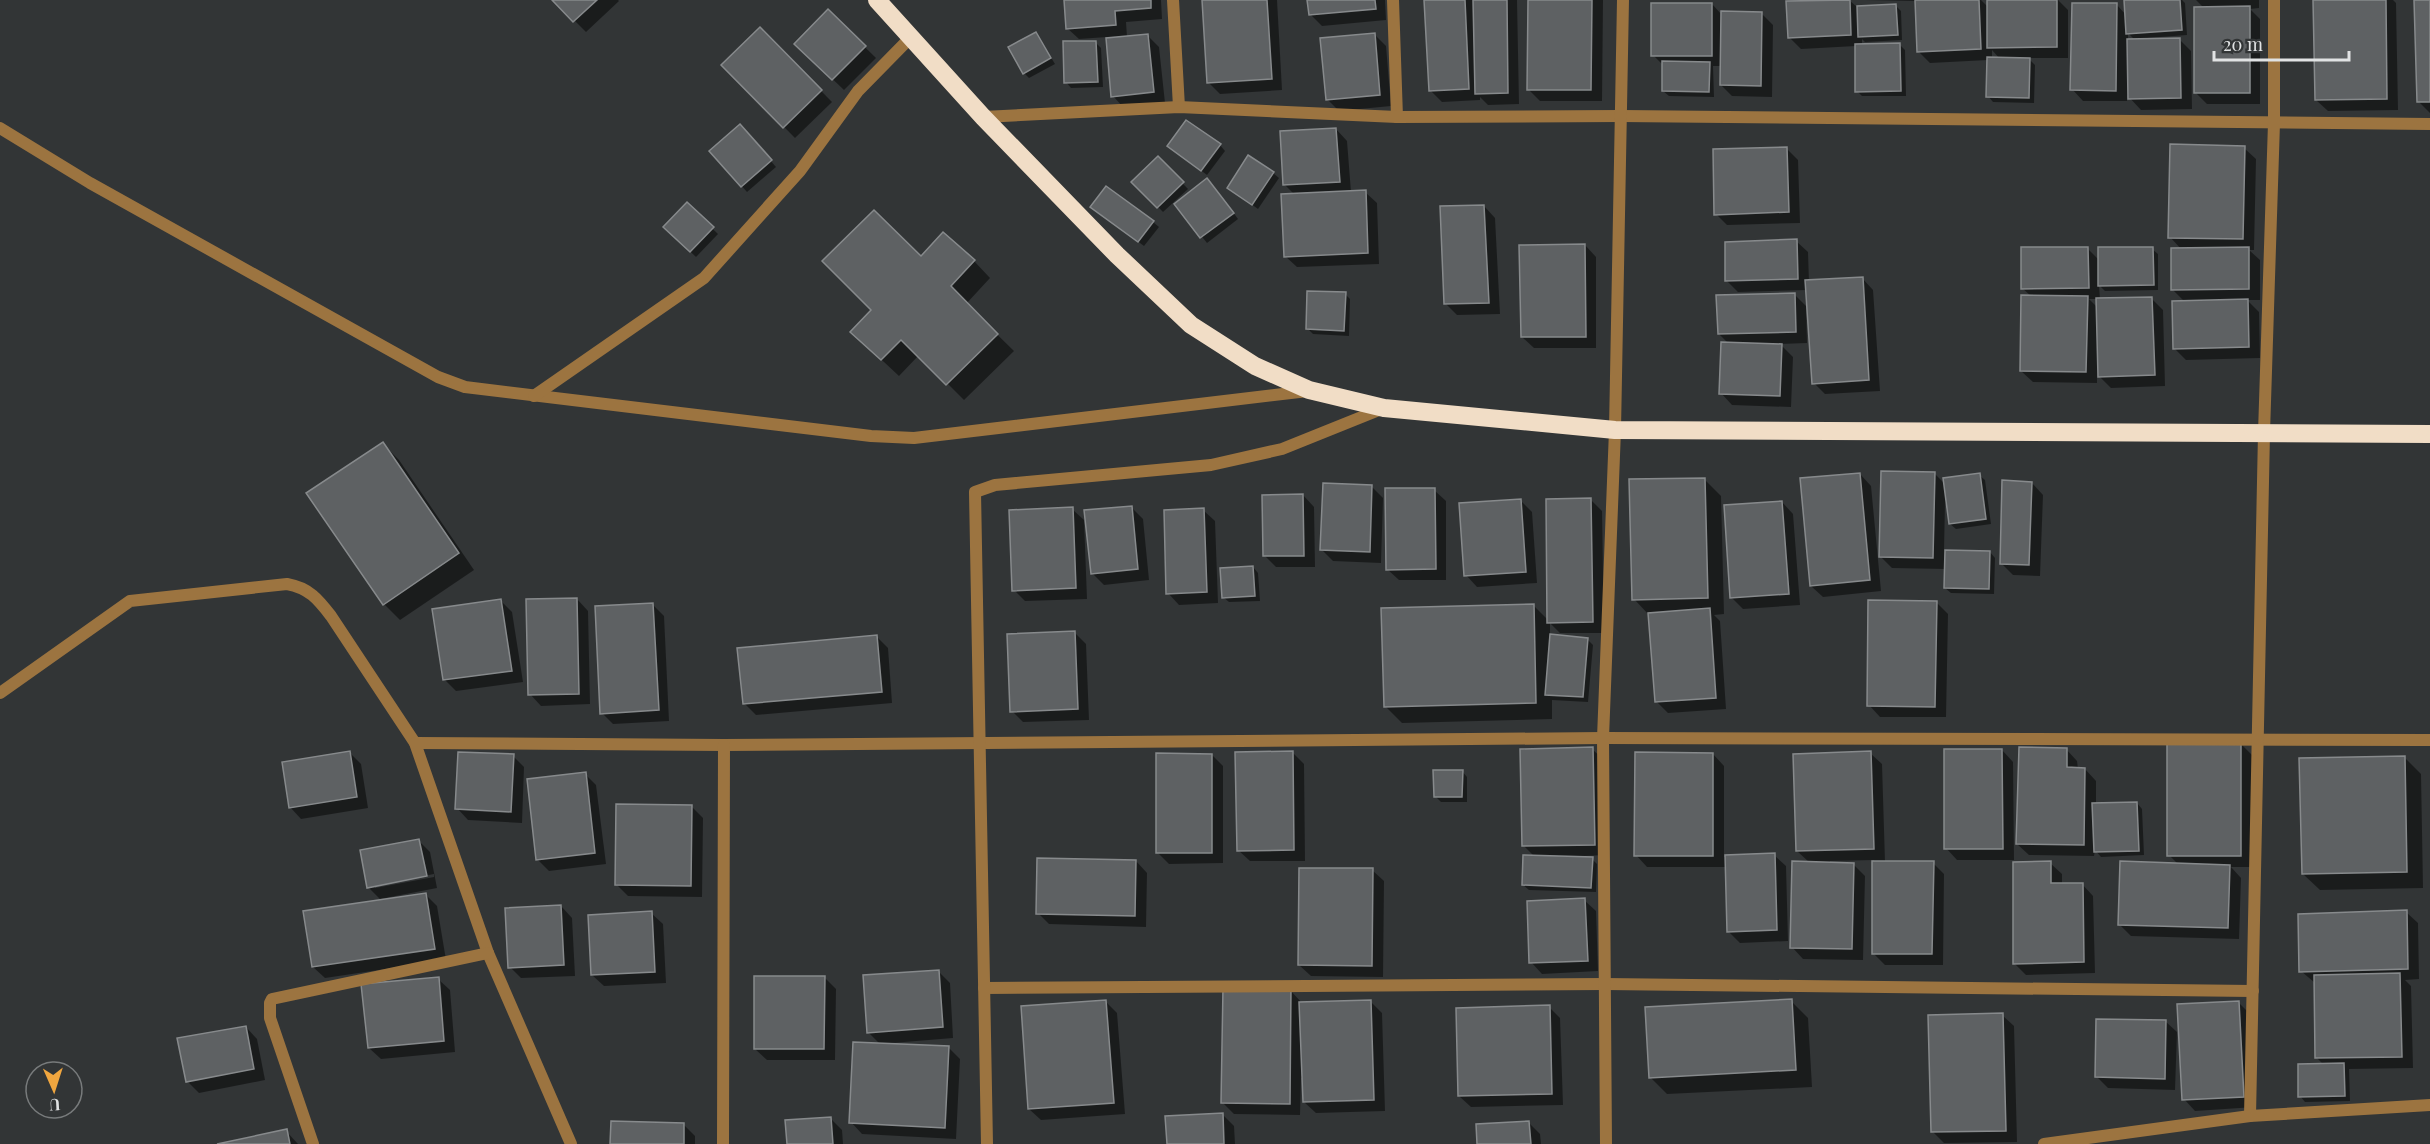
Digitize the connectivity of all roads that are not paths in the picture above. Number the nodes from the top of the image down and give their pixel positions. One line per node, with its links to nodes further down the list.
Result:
1 (877, 0): 6 (highway)
2 (1173, 0): 7 (street)
3 (1393, 0): 10 (street)
4 (1623, 0): 8 (street)
5 (2274, 0): 11 (street)
6 (910, 38): 9 (highway); 15 (street)
7 (1179, 107): 9 (street); 10 (street)
8 (1621, 116): 10 (street); 11 (street); 17 (street)
9 (983, 117): 14 (highway)
10 (1397, 117)
11 (2274, 123): 12 (street); 18 (street)
12 (2430, 124)
13 (0, 128): 15 (street)
14 (1309, 390): 15 (street); 16 (highway)
15 (534, 396)
16 (1384, 408): 17 (highway); 24 (street)
17 (1615, 430): 18 (highway); 21 (street)
18 (2264, 433): 19 (highway); 22 (street)
19 (2430, 434)
20 (0, 693): 25 (street)
21 (1603, 738): 22 (street); 24 (street); 28 (street)
22 (2259, 738): 23 (street); 30 (street)
23 (2430, 740)
24 (978, 741): 26 (street); 29 (street)
25 (415, 744): 26 (street); 27 (street)
26 (724, 745): 35 (street)
27 (488, 953): 33 (street); 34 (street)
28 (1605, 984): 29 (street); 30 (street); 37 (street)
29 (984, 988): 36 (street)
30 (2253, 991): 32 (street)
31 (2430, 1105): 32 (street)
32 (2250, 1116): 38 (street)
33 (313, 1144)
34 (571, 1144)
35 (723, 1144)
36 (987, 1144)
37 (1606, 1144)
38 (2044, 1144)

